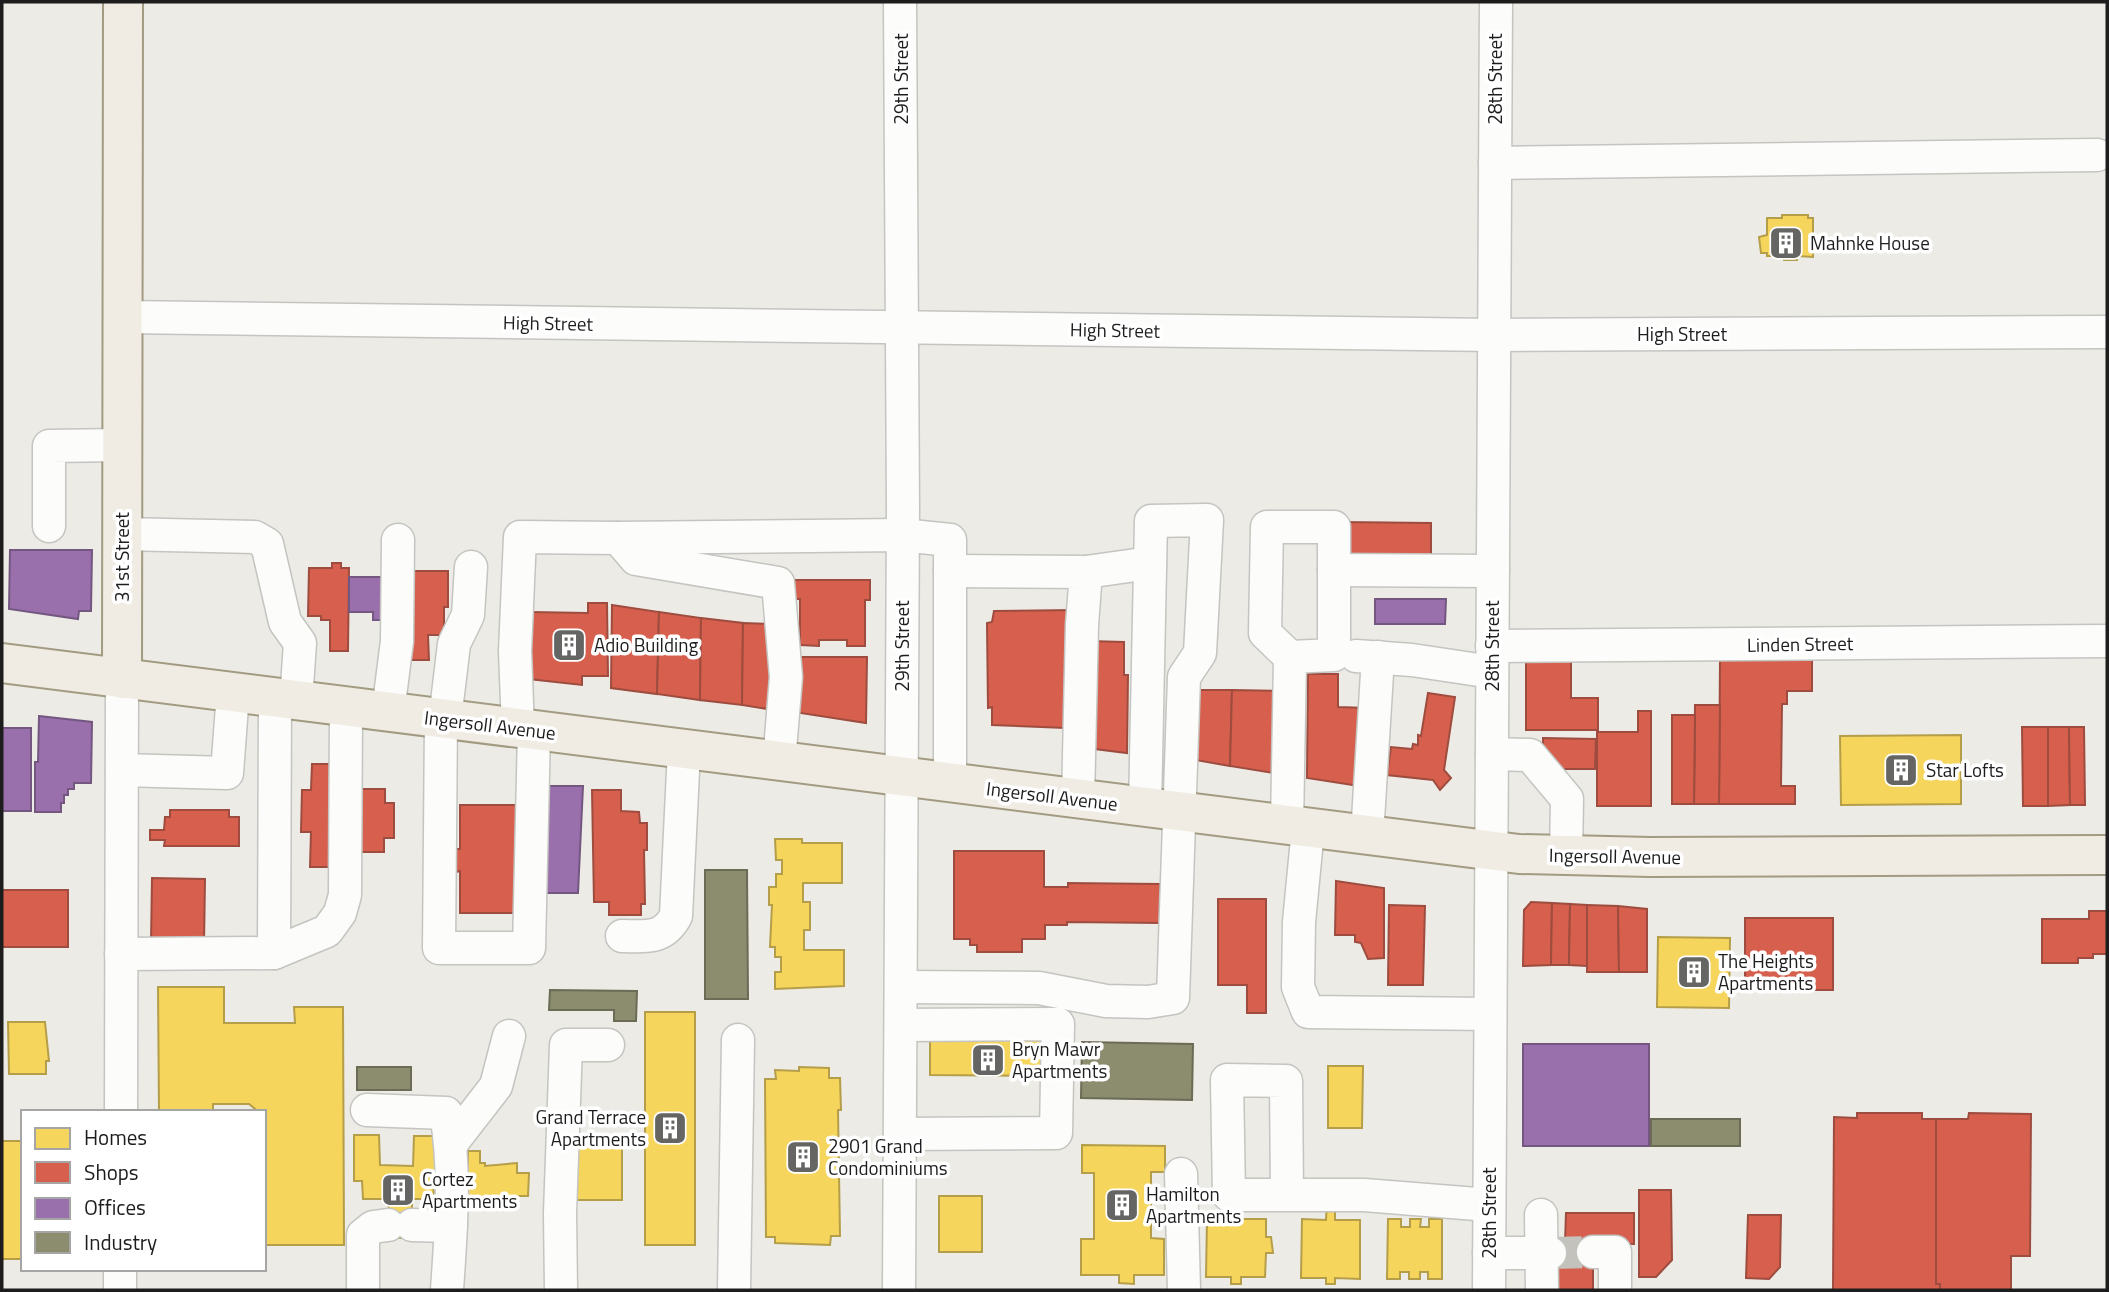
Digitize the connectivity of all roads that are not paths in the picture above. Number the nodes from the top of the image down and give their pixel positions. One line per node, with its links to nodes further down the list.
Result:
1 (123, 2): 6 (main road, 31st Street)
2 (900, 2): 7 (street, 29th Street)
3 (1496, 2): 5 (street, 28th Street)
4 (2097, 155): 5 (street)
5 (1495, 163): 9 (street, 28th Street)
6 (123, 317): 7 (street, High Street); 10 (main road, 31st Street)
7 (901, 327): 9 (street, High Street); 13 (street, 29th Street)
8 (2107, 332): 9 (street, High Street)
9 (1494, 335): 20 (street, 28th Street)
10 (122, 445): 11 (street); 12 (main road, 31st Street)
11 (49, 526)
12 (122, 534): 30 (main road, 31st Street); 32 (street)
13 (902, 535): 14 (street); 18 (street); 41 (street, 29th Street)
14 (618, 538): 36 (street); 39 (street)
15 (398, 540): 34 (street)
16 (1150, 563): 21 (street); 22 (street); 23 (street)
17 (471, 567): 35 (street)
18 (950, 570): 21 (street); 42 (street)
19 (1334, 570): 20 (street); 25 (street); 26 (street)
20 (1493, 570): 28 (street, 28th Street)
21 (1086, 572): 43 (street)
22 (1149, 613): 23 (street); 44 (street)
23 (1202, 615): 44 (street)
24 (2107, 641): 28 (street, Linden Street)
25 (1334, 655): 26 (street, Linden Street); 27 (street, Linden Street)
26 (1290, 657): 45 (street)
27 (1378, 657): 28 (street, Linden Street); 46 (street)
28 (1492, 659): 38 (street, 28th Street)
29 (2, 663): 30 (main road, Ingersoll Avenue)
30 (122, 679): 31 (main road, Ingersoll Avenue); 40 (street, 31st Street)
31 (233, 693): 32 (main road, Ingersoll Avenue); 40 (street)
32 (286, 699): 33 (main road, Ingersoll Avenue); 51 (street)
33 (346, 707): 34 (main road, Ingersoll Avenue); 51 (street)
34 (388, 712): 35 (main road, Ingersoll Avenue)
35 (443, 719): 36 (main road, Ingersoll Avenue); 36 (street)
36 (526, 730): 37 (main road, Ingersoll Avenue)
37 (684, 750): 39 (main road, Ingersoll Avenue); 50 (street)
38 (1492, 754): 47 (street, 28th Street); 48 (street)
39 (779, 762): 41 (main road, Ingersoll Avenue)
40 (122, 771): 52 (street, 31st Street)
41 (902, 777): 42 (main road, Ingersoll Avenue); 53 (street, 29th Street)
42 (950, 783): 43 (main road, Ingersoll Avenue)
43 (1078, 800): 44 (main road, Ingersoll Avenue)
44 (1162, 810): 45 (main road, Ingersoll Avenue); 53 (street)
45 (1298, 827): 46 (main road, Ingersoll Avenue); 54 (street)
46 (1367, 836): 47 (main road, Ingersoll Avenue)
47 (1491, 852): 48 (main road, Ingersoll Avenue); 54 (street, 28th Street)
48 (1566, 855): 49 (main road, Ingersoll Avenue)
49 (2107, 855)
50 (622, 936)
51 (274, 953): 52 (street)
52 (121, 954): 59 (street, 31st Street)
53 (901, 987): 55 (street, 29th Street)
54 (1490, 1014): 65 (street, 28th Street)
55 (901, 1025): 61 (street, 29th Street); 61 (street)
56 (509, 1036): 62 (street)
57 (738, 1040): 75 (street)
58 (608, 1045): 74 (street)
59 (121, 1110)
60 (367, 1110): 62 (street)
61 (900, 1134): 76 (street, 29th Street)
62 (452, 1144): 67 (street)
63 (1181, 1174): 77 (street)
64 (1287, 1195): 65 (street)
65 (1489, 1205): 68 (street, 28th Street)
66 (1541, 1215): 69 (street)
67 (451, 1226): 72 (street); 73 (street)
68 (1489, 1253): 69 (street); 78 (street, 28th Street)
69 (1545, 1269)
70 (120, 1271): 71 (street)
71 (120, 1290)
72 (363, 1290)
73 (447, 1290)
74 (561, 1290)
75 (733, 1290)
76 (900, 1290)
77 (1184, 1290)
78 (1489, 1290)

